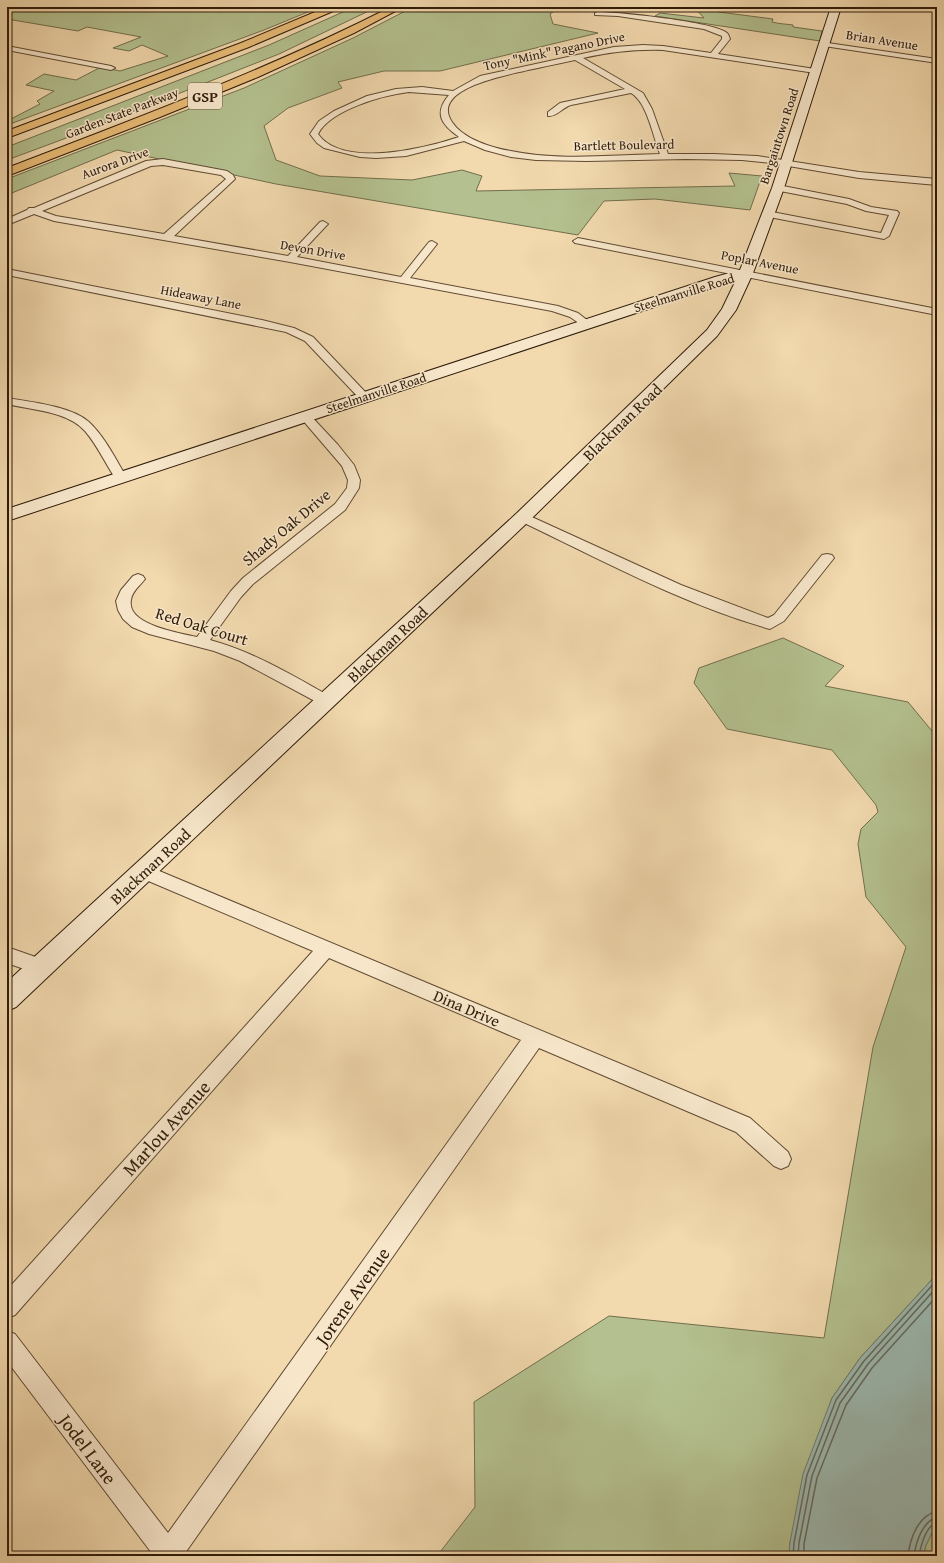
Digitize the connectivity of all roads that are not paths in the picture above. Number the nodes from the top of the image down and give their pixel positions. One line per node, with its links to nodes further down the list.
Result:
1 (335, 7): 15 (highway, Garden State Parkway / GSP)
2 (398, 7): 19 (highway, Garden State Parkway / GSP)
3 (836, 7): 5 (main road, Bargaintown Road)
4 (597, 14): 7 (street)
5 (824, 44): 9 (street, Brian Avenue); 11 (main road, Bargaintown Road)
6 (7, 48): 10 (street)
7 (713, 56): 8 (street, Tony "Mink" Pagano Drive); 11 (street, Tony "Mink" Pagano Drive)
8 (576, 58): 12 (street); 13 (street, Tony "Mink" Pagano Drive)
9 (937, 61)
10 (111, 68)
11 (815, 71): 18 (main road, Bargaintown Road)
12 (632, 90): 14 (street); 17 (street)
13 (453, 93): 16 (street); 16 (street)
14 (551, 114)
15 (7, 135)
16 (466, 138): 17 (street, Bartlett Boulevard)
17 (665, 157): 18 (street, Bartlett Boulevard)
18 (786, 162): 20 (street, Bartlett Boulevard); 21 (main road, Bargaintown Road)
19 (7, 172)
20 (937, 182)
21 (778, 188): 23 (main road, Bargaintown Road); 23 (street)
22 (32, 210): 24 (street, Aurora Drive); 26 (street, Devon Drive); 26 (street, Aurora Drive)
23 (767, 214): 31 (main road, Bargaintown Road)
24 (7, 222)
25 (323, 224): 29 (street)
26 (166, 238): 29 (street, Devon Drive)
27 (578, 241): 31 (street, Poplar Avenue)
28 (432, 244): 32 (street)
29 (290, 259): 32 (street, Devon Drive)
30 (7, 272): 35 (street, Hideaway Lane)
31 (746, 273): 33 (street, Poplar Avenue); 34 (main road, Steelmanville Road); 40 (main road, Blackman Road)
32 (404, 280): 34 (street, Devon Drive)
33 (937, 312)
34 (587, 324): 35 (main road, Steelmanville Road)
35 (364, 397): 37 (main road, Steelmanville Road)
36 (7, 401): 38 (street)
37 (306, 417): 38 (main road, Steelmanville Road); 43 (street, Shady Oak Drive)
38 (121, 478): 39 (main road, Steelmanville Road)
39 (7, 516)
40 (523, 517): 41 (street); 44 (main road, Blackman Road)
41 (827, 558)
42 (138, 578): 43 (street, Red Oak Court)
43 (200, 643): 44 (street, Red Oak Court)
44 (326, 701): 45 (main road, Blackman Road)
45 (145, 872): 46 (street, Dina Drive); 48 (main road, Blackman Road)
46 (326, 949): 50 (street, Dina Drive); 52 (street, Marlou Avenue)
47 (7, 955): 48 (street)
48 (41, 967): 49 (main road, Blackman Road)
49 (7, 999)
50 (535, 1036): 51 (street, Dina Drive); 54 (street, Jorene Avenue)
51 (780, 1159)
52 (7, 1307)
53 (7, 1342): 54 (street, Jodel Lane)
54 (169, 1555)

